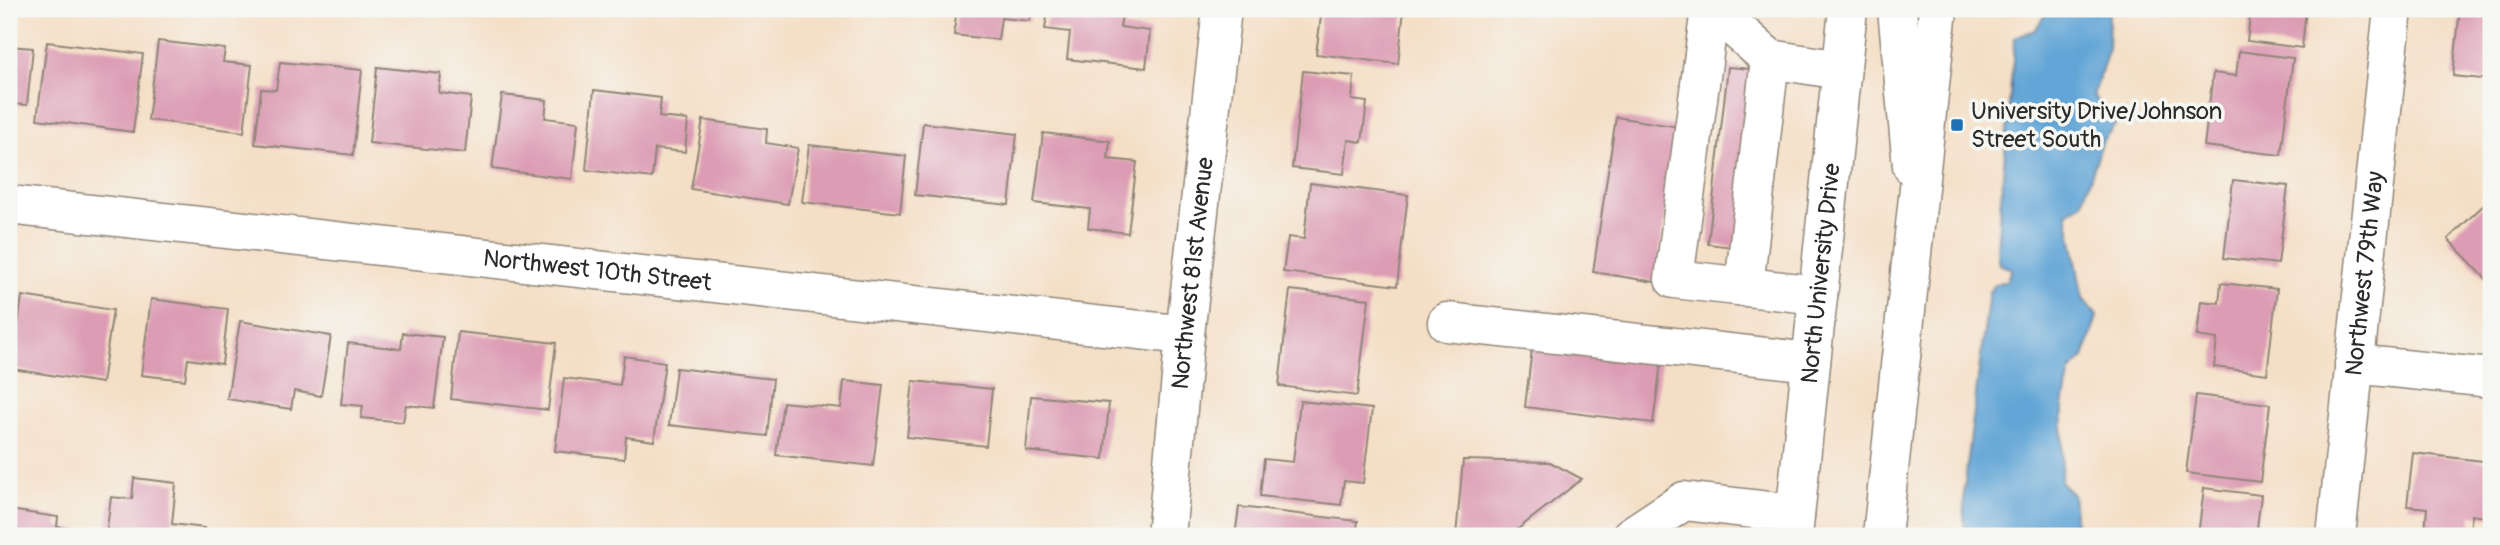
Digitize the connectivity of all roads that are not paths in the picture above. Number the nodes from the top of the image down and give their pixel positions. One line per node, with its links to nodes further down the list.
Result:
1 (1222, 9): 14 (street, Northwest 81st Avenue)
2 (1712, 9): 7 (street); 11 (street)
3 (1848, 9): 8 (street, North University Drive)
4 (1897, 9): 10 (street)
5 (1938, 9): 10 (street)
6 (2393, 9): 16 (street, Northwest 79th Way)
7 (1770, 59): 8 (street); 11 (street)
8 (1841, 70): 12 (street, North University Drive)
9 (9, 205): 14 (street, Northwest 10th Street)
10 (1917, 213): 21 (street)
11 (1744, 287): 12 (street)
12 (1818, 295): 15 (street, North University Drive)
13 (1447, 322): 15 (street)
14 (1185, 334): 19 (street, Northwest 81st Avenue)
15 (1811, 362): 18 (street, North University Drive)
16 (2354, 364): 17 (street); 22 (street, Northwest 79th Way)
17 (2491, 378)
18 (1794, 525): 20 (street)
19 (1166, 536)
20 (1631, 536)
21 (1882, 536)
22 (2336, 536)

